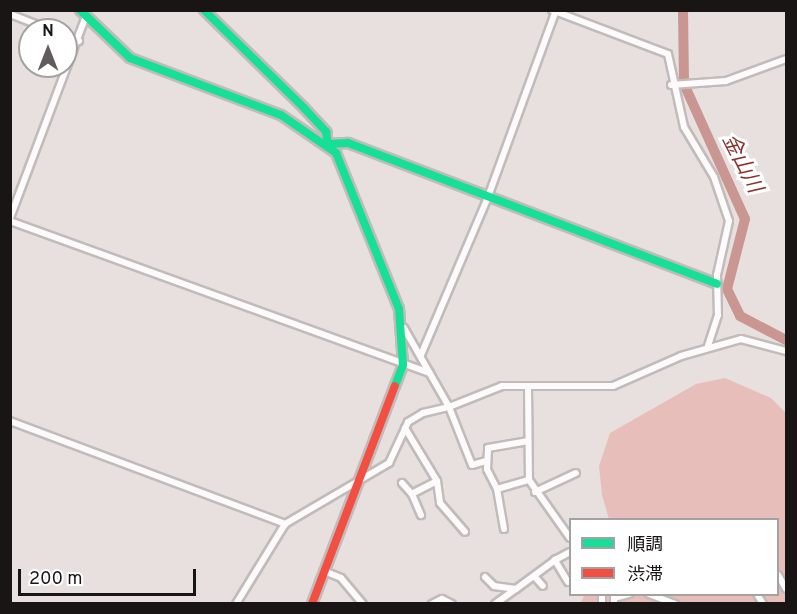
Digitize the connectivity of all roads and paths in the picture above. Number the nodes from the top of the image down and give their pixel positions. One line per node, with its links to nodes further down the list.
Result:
1 (204, 10): 7 (street)
2 (555, 11): 6 (street); 8 (street)
3 (83, 14): 4 (street); 7 (street)
4 (79, 41): 9 (street)
5 (786, 60): 6 (street)
6 (674, 84): 10 (street)
7 (328, 144): 8 (street); 11 (street)
8 (488, 197): 10 (street); 14 (street)
9 (10, 219): 15 (street)
10 (717, 284): 12 (street)
11 (404, 328): 14 (street); 15 (street)
12 (708, 346): 13 (street); 17 (street)
13 (786, 351)
14 (421, 356): 16 (street)
15 (403, 365): 16 (street); 25 (street)
16 (429, 373): 18 (street)
17 (528, 387): 18 (street); 21 (street)
18 (449, 407): 20 (street); 22 (street)
19 (10, 421): 32 (street)
20 (405, 428): 25 (street); 26 (street)
21 (528, 441): 22 (street); 24 (street)
22 (486, 461): 28 (street)
23 (576, 473): 29 (street)
24 (530, 480): 28 (street); 29 (street)
25 (361, 481): 32 (street); 38 (street)
26 (437, 482): 30 (street); 34 (street)
27 (402, 483): 30 (street)
28 (497, 489): 33 (street)
29 (535, 492): 35 (street)
30 (412, 494): 31 (street)
31 (421, 515)
32 (285, 524): 45 (street)
33 (504, 529)
34 (465, 532)
35 (569, 536)
36 (569, 553): 37 (street)
37 (555, 560): 39 (street); 41 (street)
38 (324, 571): 46 (street); 47 (street)
39 (534, 576): 42 (street); 43 (street)
40 (486, 577): 43 (street)
41 (568, 582)
42 (543, 586)
43 (516, 589): 50 (street)
44 (655, 596): 51 (street)
45 (236, 603)
46 (312, 603)
47 (363, 603)
48 (432, 603): 49 (street)
49 (452, 603)
50 (495, 603)
51 (675, 603)

